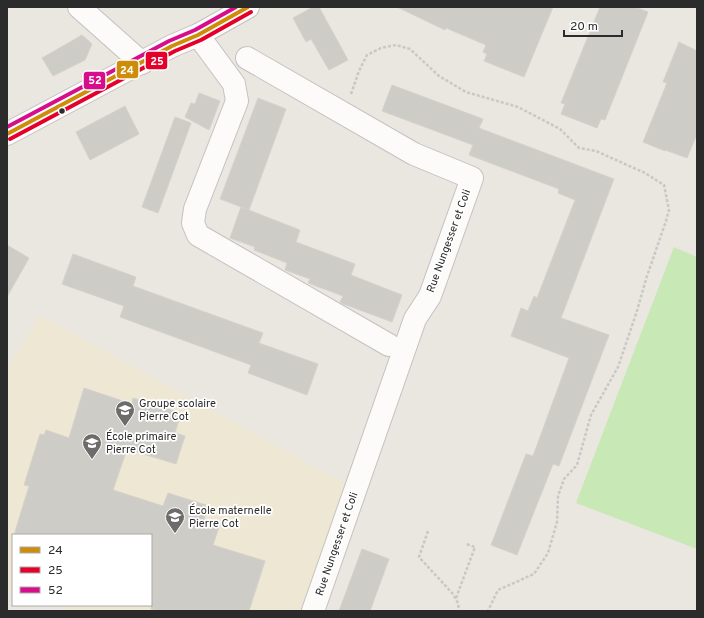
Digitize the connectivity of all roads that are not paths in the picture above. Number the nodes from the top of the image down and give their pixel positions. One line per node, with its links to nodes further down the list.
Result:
1 (79, 7): 5 (street)
2 (248, 7): 3 (street)
3 (198, 35): 5 (street); 7 (street)
4 (247, 58): 8 (street, Rue Nungesser et Coli)
5 (142, 63): 6 (street)
6 (7, 134)
7 (389, 346)
8 (313, 611)

